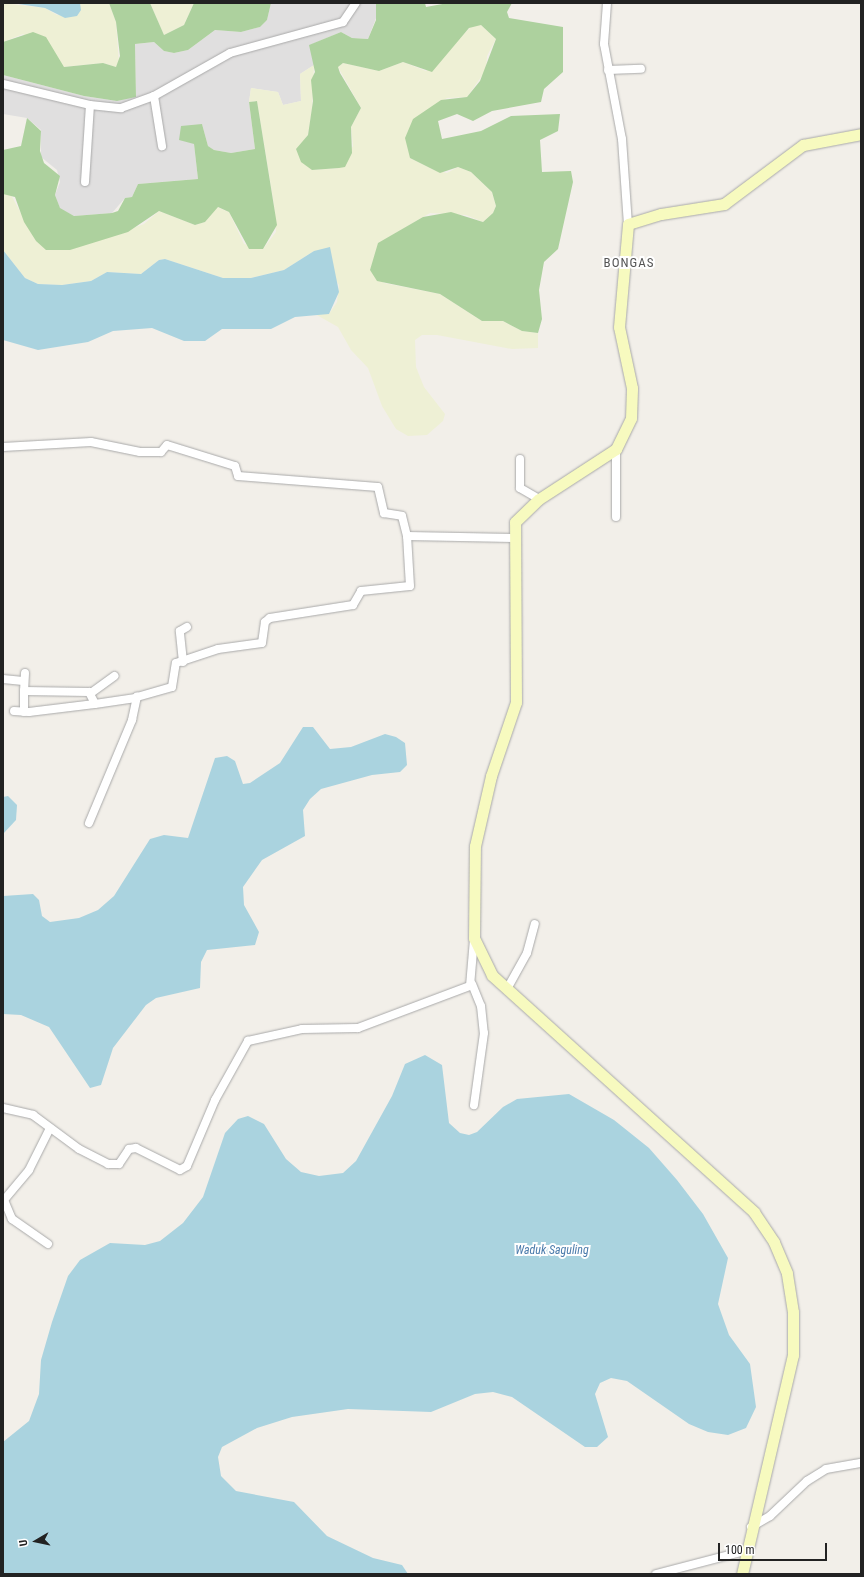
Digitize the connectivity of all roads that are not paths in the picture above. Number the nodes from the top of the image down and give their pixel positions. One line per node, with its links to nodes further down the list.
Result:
1 (356, 3): 6 (street)
2 (607, 3): 4 (street)
3 (641, 69): 4 (street)
4 (608, 70): 11 (street)
5 (3, 84): 7 (street)
6 (154, 96): 7 (street); 9 (street)
7 (90, 105): 10 (street)
8 (861, 134): 11 (main road)
9 (162, 146)
10 (85, 182)
11 (628, 224): 13 (main road)
12 (3, 447): 17 (street)
13 (616, 449): 15 (main road); 16 (street)
14 (520, 459): 15 (street)
15 (539, 499): 18 (main road)
16 (616, 517)
17 (406, 536): 18 (street); 20 (street)
18 (513, 538): 31 (main road)
19 (187, 626): 20 (street)
20 (183, 662): 25 (street)
21 (114, 676): 24 (street)
22 (3, 679): 23 (street)
23 (24, 691): 24 (street); 28 (street)
24 (91, 693): 26 (street)
25 (136, 698): 26 (street); 29 (street)
26 (95, 704): 28 (street)
27 (14, 710): 28 (street)
28 (24, 712)
29 (89, 823)
30 (535, 924): 33 (street)
31 (474, 938): 32 (street); 33 (main road)
32 (472, 984): 34 (street); 36 (street)
33 (507, 989): 39 (main road)
34 (474, 1105)
35 (3, 1108): 36 (street)
36 (50, 1128): 37 (street)
37 (48, 1244)
38 (861, 1463): 39 (street)
39 (751, 1527): 40 (main road)
40 (748, 1550): 41 (street); 42 (main road)
41 (656, 1574)
42 (742, 1574)

